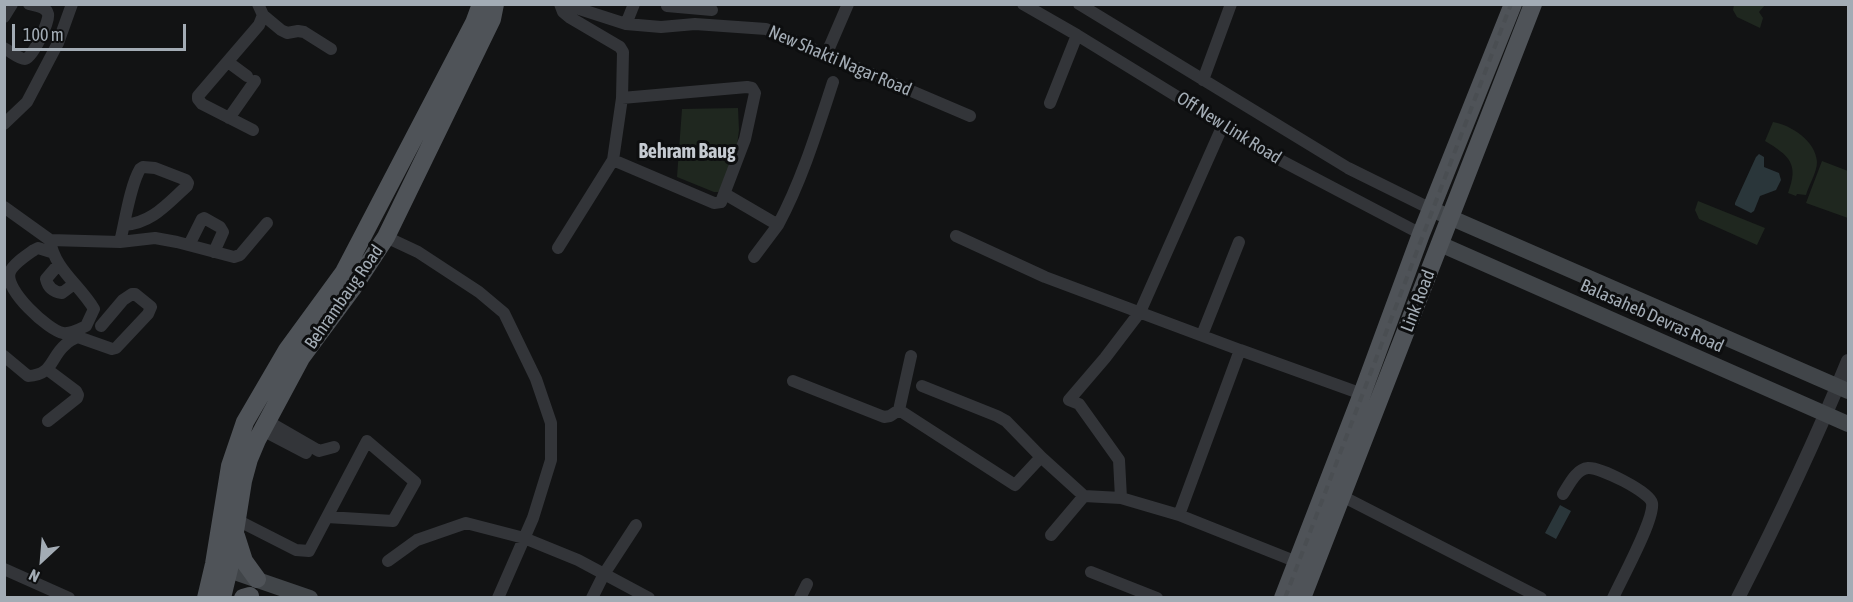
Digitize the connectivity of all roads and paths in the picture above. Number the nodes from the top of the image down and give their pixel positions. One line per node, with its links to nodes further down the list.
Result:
1 (12, 4): 17 (street)
2 (29, 4): 22 (street)
3 (72, 4): 34 (street)
4 (481, 4): 90 (main road, Behrambaug Road)
5 (495, 4): 47 (main road, Behrambaug Road)
6 (562, 4): 18 (street, New Shakti Nagar Road); 30 (street)
7 (634, 4): 18 (street)
8 (848, 4): 25 (street)
9 (1023, 4): 21 (street, Off New Link Road)
10 (1079, 4): 28 (street)
11 (1231, 4): 28 (street)
12 (1513, 4): 40 (main road, Link Road)
13 (1533, 4): 41 (main road, Link Road)
14 (667, 5): 15 (street); 20 (street)
15 (713, 8): 19 (street)
16 (261, 10): 23 (street); 26 (street)
17 (4, 17)
18 (626, 24): 20 (street, New Shakti Nagar Road)
19 (708, 25): 20 (street, New Shakti Nagar Road); 25 (street, New Shakti Nagar Road)
20 (661, 27)
21 (1077, 35): 31 (street); 35 (street, Off New Link Road)
22 (4, 48)
23 (331, 49)
24 (4, 54): 27 (street)
25 (826, 55): 32 (street, New Shakti Nagar Road)
26 (228, 62): 33 (street); 33 (street)
27 (29, 69)
28 (1203, 80): 40 (street)
29 (833, 82): 44 (street)
30 (622, 98): 37 (street); 38 (street)
31 (1050, 103)
32 (970, 116)
33 (229, 118): 36 (street)
34 (4, 124)
35 (1223, 125): 45 (street, Off New Link Road); 58 (street)
36 (253, 130)
37 (613, 160): 38 (street); 53 (street)
38 (726, 194): 44 (street)
39 (4, 207): 52 (street)
40 (1431, 210): 41 (main road, Balasaheb Devras Road); 45 (main road, Link Road)
41 (1451, 218): 50 (main road, Link Road); 68 (main road, Balasaheb Devras Road)
42 (267, 222): 54 (street)
43 (124, 225): 43 (street); 48 (street)
44 (778, 225): 55 (street)
45 (1421, 234): 50 (main road, Off New Link Road); 69 (main road, Link Road)
46 (956, 236): 58 (street)
47 (386, 237): 74 (main road, Behrambaug Road); 87 (street)
48 (120, 242): 51 (street); 52 (street)
49 (1239, 242): 60 (street)
50 (1440, 244): 71 (main road, Balasaheb Devras Road); 78 (main road, Link Road)
51 (189, 245): 54 (street); 54 (street)
52 (51, 246): 56 (street); 57 (street)
53 (558, 248)
54 (214, 252)
55 (754, 257)
56 (58, 265): 57 (street); 57 (street)
57 (74, 284)
58 (1140, 312): 60 (street); 81 (street)
59 (101, 326): 65 (street)
60 (1202, 335): 61 (street)
61 (1240, 350): 69 (street); 82 (street)
62 (4, 356): 65 (street)
63 (911, 356): 70 (street)
64 (1848, 361): 68 (street)
65 (48, 370): 72 (street)
66 (793, 381): 70 (street)
67 (922, 386): 77 (street)
68 (1843, 389): 71 (street)
69 (1362, 394): 78 (main road, Link Road)
70 (899, 410): 77 (street)
71 (1827, 414): 73 (main road, Balasaheb Devras Road); 109 (street)
72 (48, 422)
73 (1848, 424)
74 (264, 426): 75 (street); 76 (street); 85 (main road, Behrambaug Road)
75 (334, 447)
76 (314, 457)
77 (1041, 457): 80 (street)
78 (1334, 491): 89 (main road, Link Road); 106 (main road, Link Road); 107 (street)
79 (1563, 494): 108 (street)
80 (1084, 496): 81 (street); 86 (street)
81 (1121, 498): 82 (street)
82 (1179, 515): 89 (street)
83 (327, 517): 83 (street); 85 (street)
84 (636, 525): 93 (street)
85 (236, 526): 90 (main road, Behrambaug Road); 94 (main road)
86 (1051, 536)
87 (524, 538): 88 (street); 93 (street); 100 (street)
88 (388, 561)
89 (1297, 562): 105 (main road, Link Road)
90 (221, 567): 94 (main road); 96 (main road)
91 (4, 569): 97 (street)
92 (1091, 572): 104 (street)
93 (604, 574): 101 (street); 102 (street)
94 (257, 579): 99 (main road)
95 (807, 584): 103 (street)
96 (216, 592): 98 (main road)
97 (69, 597)
98 (249, 597)
99 (310, 597)
100 (498, 597)
101 (592, 597)
102 (649, 597)
103 (800, 597)
104 (1157, 597)
105 (1283, 597)
106 (1302, 597)
107 (1541, 597)
108 (1613, 597)
109 (1738, 597)

